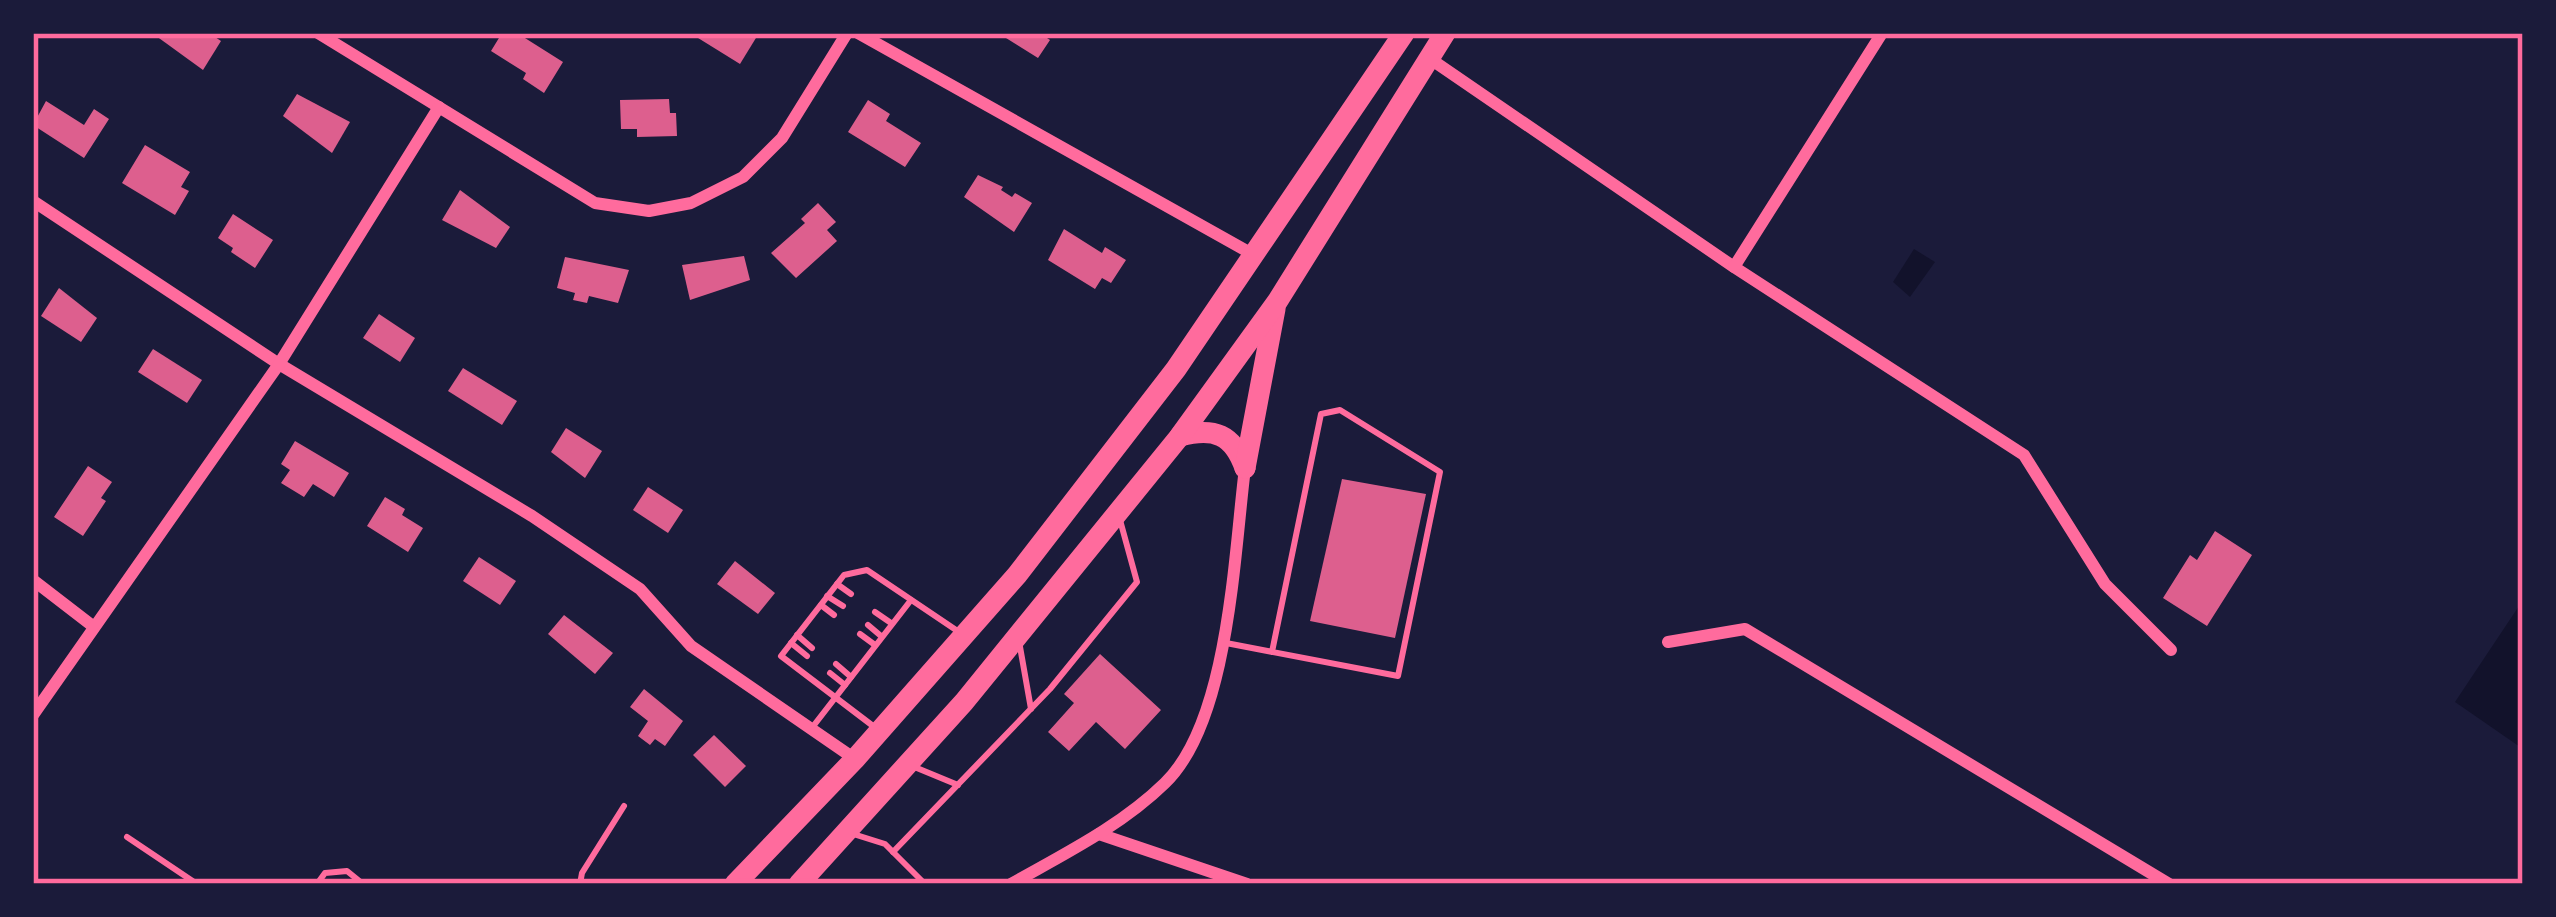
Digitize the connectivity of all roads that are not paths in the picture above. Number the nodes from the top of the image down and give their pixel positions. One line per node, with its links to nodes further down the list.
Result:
1 (318, 33): 8 (street)
2 (847, 33): 8 (street)
3 (858, 33): 10 (street)
4 (1445, 33): 7 (highway)
5 (1882, 33): 11 (street)
6 (1402, 37): 7 (highway); 10 (highway)
7 (1429, 58): 11 (street); 12 (highway)
8 (440, 107): 13 (street)
9 (33, 201): 13 (street)
10 (1254, 255): 30 (highway)
11 (1734, 267): 37 (street)
12 (1276, 302): 14 (highway); 15 (highway)
13 (279, 364): 28 (street); 47 (street)
14 (1180, 436): 15 (highway); 16 (highway)
15 (1245, 468): 34 (street)
16 (1118, 513): 32 (highway); 45 (lane)
17 (33, 580): 28 (street)
18 (838, 584): 19 (lane); 20 (lane); 21 (lane)
19 (851, 594)
20 (827, 596): 22 (lane); 23 (lane)
21 (911, 600): 26 (lane); 30 (lane)
22 (821, 604): 25 (lane); 33 (lane)
23 (843, 606)
24 (875, 612): 26 (lane)
25 (835, 615)
26 (891, 623): 31 (lane)
27 (868, 625): 31 (lane)
28 (94, 627): 46 (street)
29 (860, 634): 36 (lane)
30 (964, 635): 48 (highway)
31 (881, 636): 36 (lane)
32 (1018, 636): 45 (lane); 50 (highway)
33 (794, 639): 38 (lane); 44 (lane)
34 (1222, 642): 39 (lane); 54 (street)
35 (1668, 642): 66 (street)
36 (874, 645): 42 (lane)
37 (2170, 650)
38 (809, 652)
39 (1273, 652): 39 (lane)
40 (836, 664): 42 (lane)
41 (830, 674): 43 (lane)
42 (851, 676): 43 (lane)
43 (845, 686): 44 (lane)
44 (836, 698): 47 (lane); 48 (lane)
45 (1031, 709): 51 (lane)
46 (33, 715)
47 (811, 729): 49 (street)
48 (880, 732): 49 (highway)
49 (855, 760): 61 (highway)
50 (908, 764): 51 (lane); 53 (highway)
51 (958, 784): 56 (lane)
52 (624, 806): 60 (lane)
53 (847, 832): 56 (lane); 62 (highway)
54 (1099, 833): 64 (street); 65 (street)
55 (128, 837): 57 (lane)
56 (893, 852): 63 (lane)
57 (197, 884)
58 (317, 884): 59 (lane)
59 (362, 884)
60 (580, 884)
61 (735, 884)
62 (799, 884)
63 (925, 884)
64 (1011, 884)
65 (1247, 884)
66 (2169, 884)

